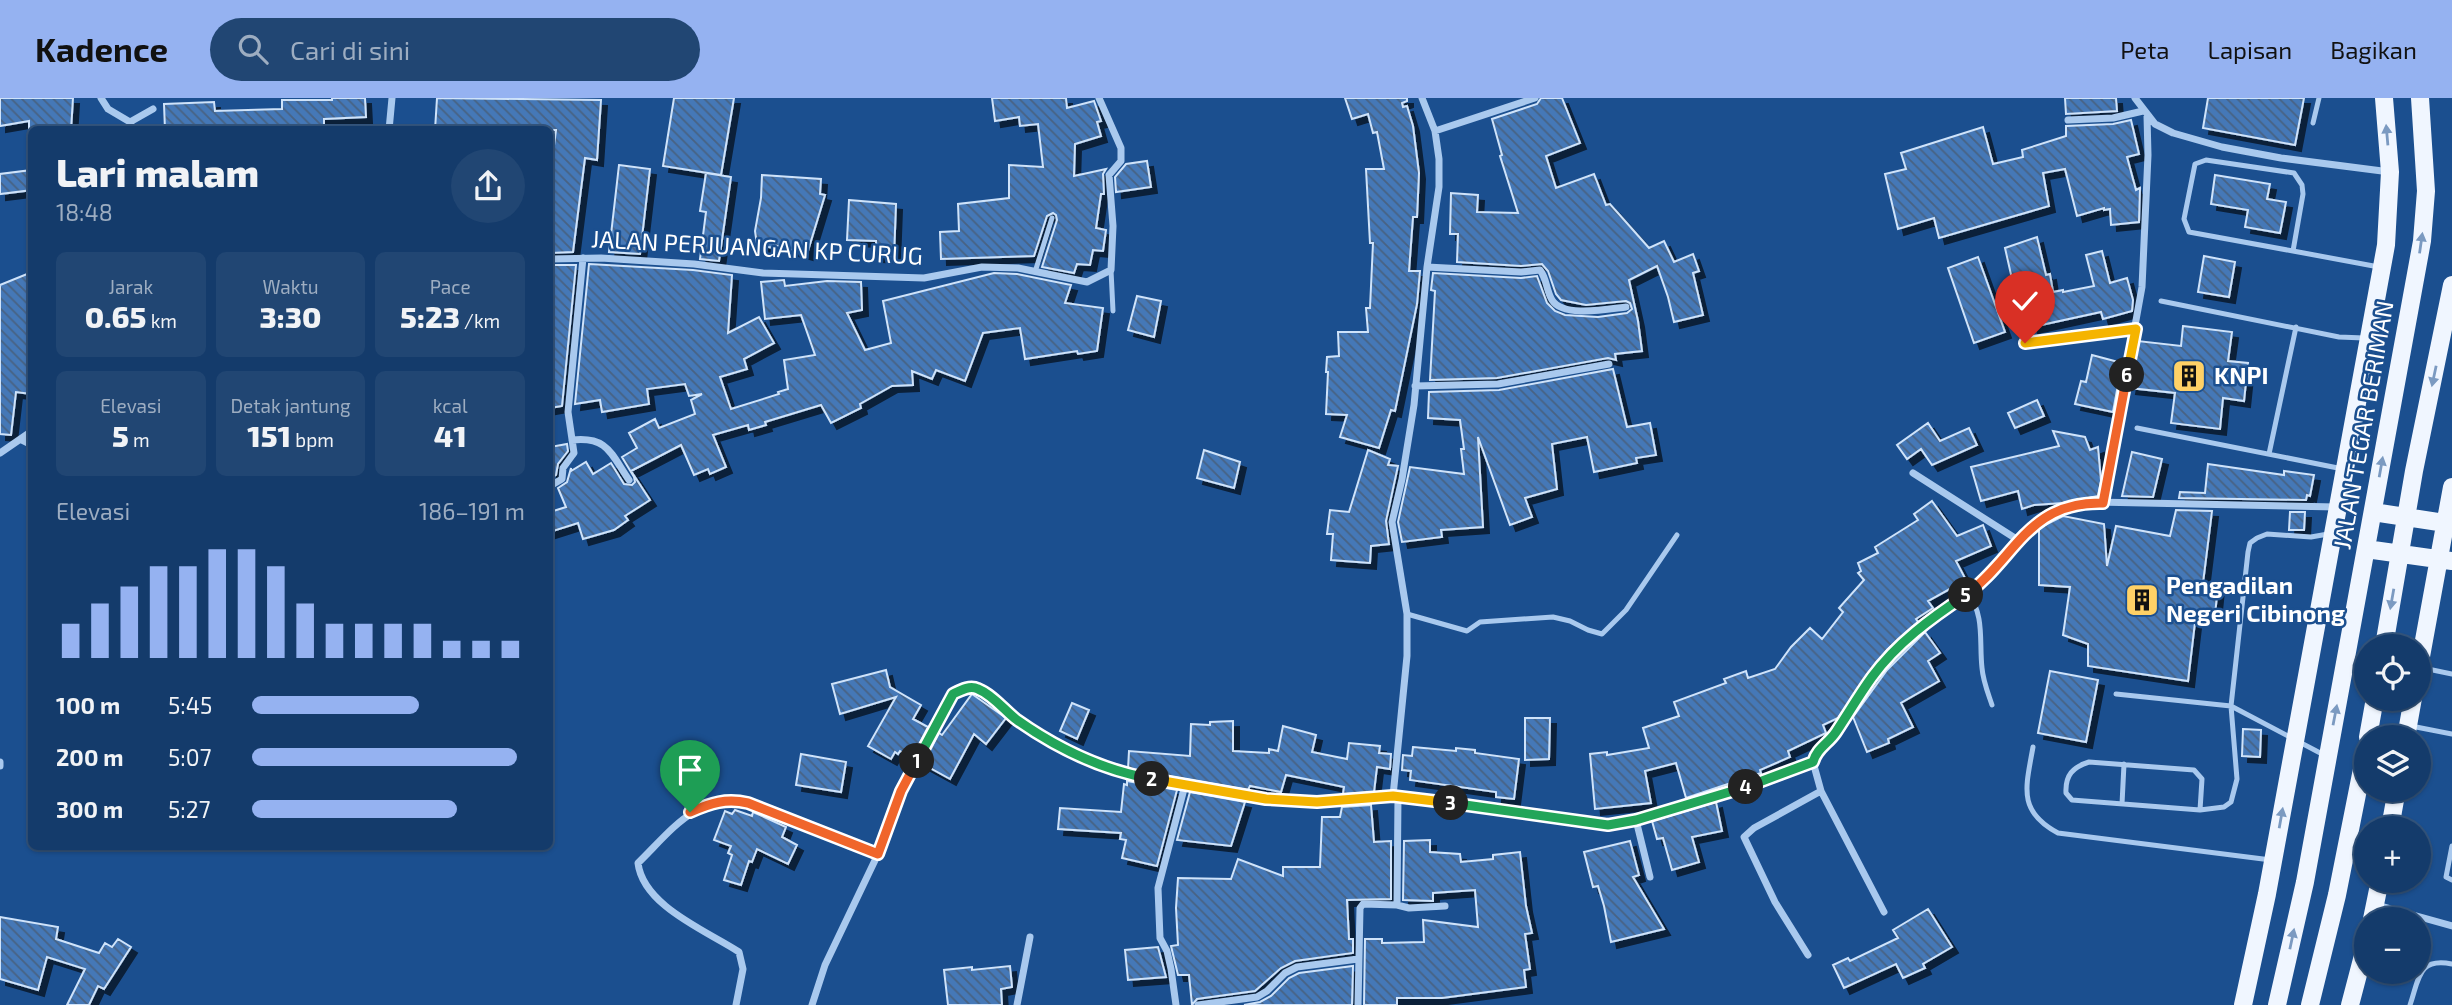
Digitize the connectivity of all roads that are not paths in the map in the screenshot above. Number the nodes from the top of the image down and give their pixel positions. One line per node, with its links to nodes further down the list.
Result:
1 (101, 98): 14 (street)
2 (392, 98): 15 (street)
3 (1099, 98): 24 (street)
4 (1422, 98): 16 (street)
5 (1535, 98): 16 (street)
6 (2135, 98): 11 (street)
7 (2319, 98): 13 (lane)
8 (2384, 98): 17 (main road, JALAN TEGAR BERIMAN, one-way to 8)
9 (2420, 98): 50 (main road, JALAN TEGAR BERIMAN, one-way to 9)
10 (153, 109): 14 (street)
11 (2145, 114): 12 (street); 17 (street); 31 (street)
12 (2068, 120)
13 (2313, 123)
14 (131, 126)
15 (389, 126)
16 (1435, 131): 22 (street)
17 (2390, 172): 23 (main road, JALAN TEGAR BERIMAN)
18 (1052, 218): 25 (lane)
19 (2293, 251): 19 (lane); 23 (lane)
20 (583, 258): 21 (street, JALAN PERJUANGAN KP CURUG); 25 (street, JALAN PERJUANGAN KP CURUG); 39 (street)
21 (553, 259)
22 (1427, 267): 28 (street); 35 (street)
23 (2382, 268): 32 (main road, JALAN TEGAR BERIMAN)
24 (1111, 270): 25 (street, JALAN PERJUANGAN KP CURUG); 29 (lane)
25 (1035, 272)
26 (2452, 285): 51 (main road, one-way to 51)
27 (2161, 301): 30 (lane)
28 (1626, 307)
29 (1113, 311)
30 (2296, 327): 32 (lane); 42 (lane)
31 (2136, 329): 33 (street); 48 (street)
32 (2369, 338): 43 (main road, JALAN TEGAR BERIMAN)
33 (2025, 343)
34 (1609, 364): 35 (street)
35 (1415, 386): 60 (street)
36 (2137, 428): 42 (lane)
37 (28, 434): 38 (street)
38 (22, 440): 40 (street); 41 (street)
39 (572, 440): 45 (street); 46 (street)
40 (28, 443)
41 (0, 453)
42 (2269, 454): 43 (lane)
43 (2345, 470): 49 (main road, JALAN TEGAR BERIMAN)
44 (1913, 473): 55 (street)
45 (629, 480)
46 (553, 484)
47 (2452, 487): 52 (main road)
48 (2103, 503): 49 (street); 55 (street)
49 (2338, 507): 53 (main road, JALAN TEGAR BERIMAN)
50 (2373, 512): 51 (main road); 56 (main road, JALAN TEGAR BERIMAN)
51 (2406, 517): 52 (main road); 57 (main road)
52 (2449, 524): 58 (main road)
53 (2333, 533): 67 (lane); 70 (main road, JALAN TEGAR BERIMAN)
54 (1677, 536): 60 (lane)
55 (2018, 540): 59 (street)
56 (2366, 549): 57 (main road); 72 (main road, JALAN TEGAR BERIMAN, one-way to 56)
57 (2400, 554): 58 (main road); 61 (main road, one-way to 61)
58 (2446, 560): 62 (main road)
59 (1968, 593): 66 (lane); 73 (street)
60 (1407, 614): 77 (street)
61 (2386, 634)
62 (2428, 634)
63 (2431, 671): 64 (lane)
64 (2452, 674)
65 (2116, 694): 67 (lane)
66 (1992, 705)
67 (2231, 706): 70 (lane); 80 (lane)
68 (2431, 734): 69 (lane)
69 (2452, 734)
70 (2295, 741): 72 (lane); 84 (main road, JALAN TEGAR BERIMAN, one-way to 70)
71 (2033, 747): 84 (lane)
72 (2327, 756): 104 (main road, JALAN TEGAR BERIMAN, one-way to 72)
73 (1813, 762): 76 (street); 81 (street)
74 (2124, 764): 79 (lane); 79 (lane); 80 (lane)
75 (1185, 785): 77 (street); 83 (street); 100 (street)
76 (1821, 791): 89 (street); 93 (street)
77 (1396, 797): 81 (street); 87 (street)
78 (2356, 802): 105 (main road)
79 (2122, 804): 80 (lane)
80 (2200, 810)
81 (1636, 820): 85 (street)
82 (2452, 846): 86 (lane)
83 (878, 854): 97 (street); 98 (street)
84 (2273, 861): 103 (main road, JALAN TEGAR BERIMAN)
85 (1650, 877)
86 (2452, 880)
87 (1396, 905): 88 (street); 94 (street)
88 (1445, 906)
89 (1884, 912)
90 (2431, 922): 91 (street)
91 (2452, 926)
92 (1030, 937): 99 (street)
93 (1808, 956)
94 (1358, 959): 101 (street); 102 (street)
95 (2452, 964): 107 (lane)
96 (2356, 984): 106 (main road)
97 (736, 1005)
98 (812, 1005)
99 (1017, 1005)
100 (1175, 1005)
101 (1198, 1005)
102 (1358, 1005)
103 (2243, 1005)
104 (2277, 1005)
105 (2310, 1005)
106 (2350, 1005)
107 (2410, 1005)

